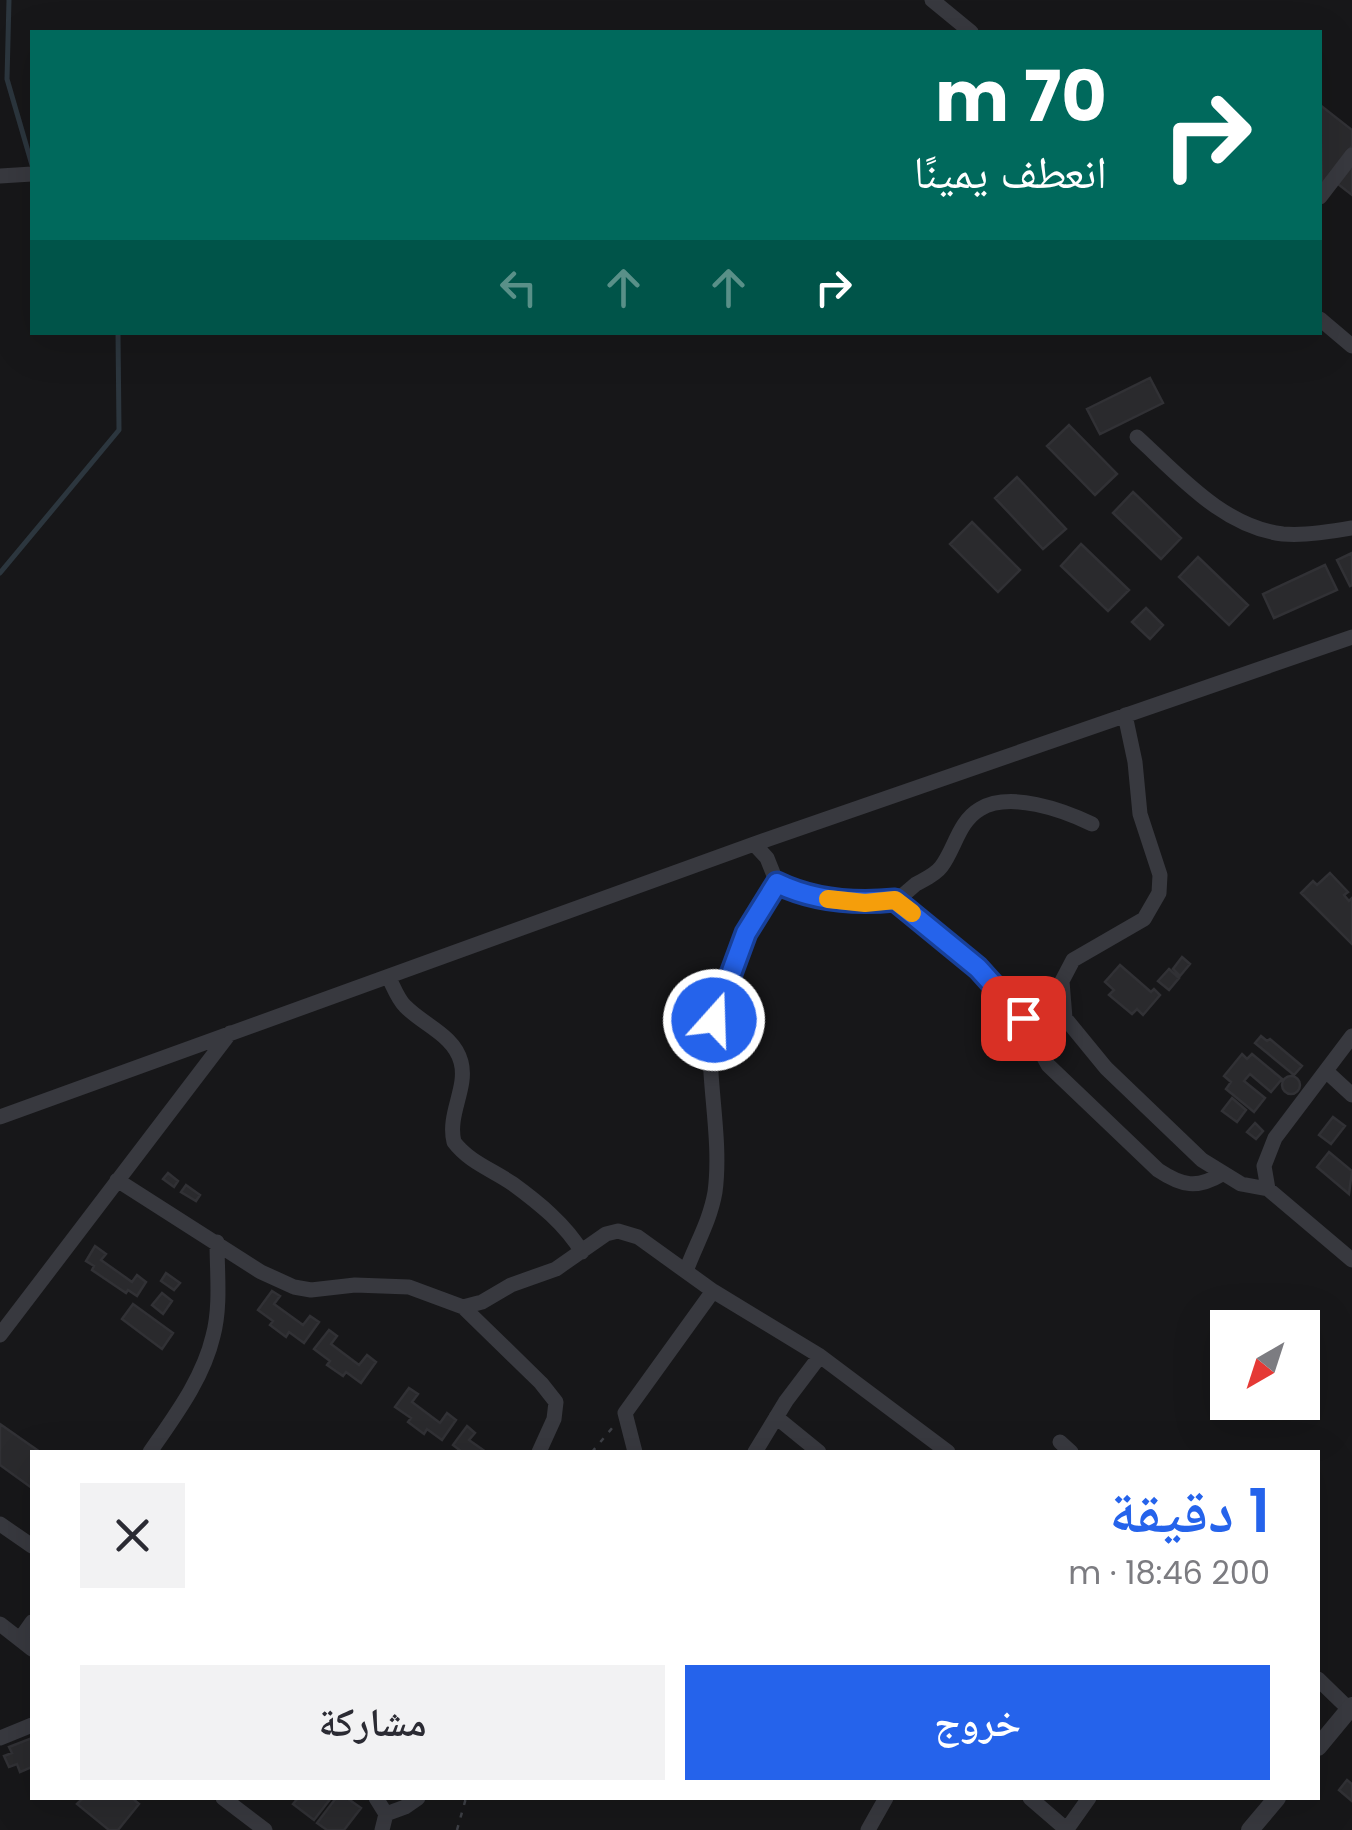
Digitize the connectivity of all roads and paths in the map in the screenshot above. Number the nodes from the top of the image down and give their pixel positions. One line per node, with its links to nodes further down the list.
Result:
1 (932, 0): 2 (street)
2 (969, 30)
3 (1352, 155): 6 (street)
4 (30, 174): 5 (street)
5 (0, 176)
6 (1322, 194)
7 (1322, 321): 8 (street)
8 (1352, 346)
9 (1137, 437): 10 (street)
10 (1352, 528)
11 (1352, 637): 12 (street)
12 (1124, 715): 14 (street); 23 (street)
13 (1092, 824): 16 (street)
14 (754, 844): 15 (street); 17 (street)
15 (777, 883): 16 (street); 29 (street)
16 (895, 900): 23 (street)
17 (389, 978): 18 (street); 27 (street)
18 (230, 1033): 22 (street); 24 (street)
19 (1352, 1036): 20 (street)
20 (1326, 1071): 21 (street); 25 (street)
21 (1352, 1095)
22 (0, 1116)
23 (1222, 1174): 25 (street)
24 (117, 1180): 26 (street); 32 (street)
25 (1268, 1189): 28 (street)
26 (216, 1242): 31 (street); 36 (street)
27 (582, 1252): 29 (street); 31 (street)
28 (1352, 1260)
29 (686, 1271): 30 (street)
30 (713, 1292): 33 (street); 34 (street)
31 (463, 1308): 37 (street)
32 (0, 1335)
33 (820, 1356): 35 (street); 42 (street)
34 (624, 1413): 38 (path); 39 (street)
35 (776, 1417): 40 (street); 41 (street)
36 (151, 1450)
37 (540, 1450)
38 (594, 1450)
39 (634, 1450)
40 (756, 1450)
41 (817, 1450)
42 (945, 1450)
43 (0, 1524): 44 (street)
44 (30, 1545)
45 (0, 1624): 46 (street)
46 (26, 1644)
47 (1320, 1681): 48 (street)
48 (1351, 1707): 51 (street)
49 (30, 1726): 50 (street)
50 (0, 1738)
51 (1320, 1746)
52 (226, 1800): 60 (street)
53 (415, 1800): 59 (street)
54 (465, 1800): 61 (path)
55 (885, 1800): 62 (street)
56 (1032, 1800): 63 (street)
57 (1088, 1800): 63 (street)
58 (1274, 1800): 64 (street)
59 (384, 1822)
60 (265, 1830)
61 (457, 1830)
62 (868, 1830)
63 (1067, 1830)
64 (1250, 1830)

